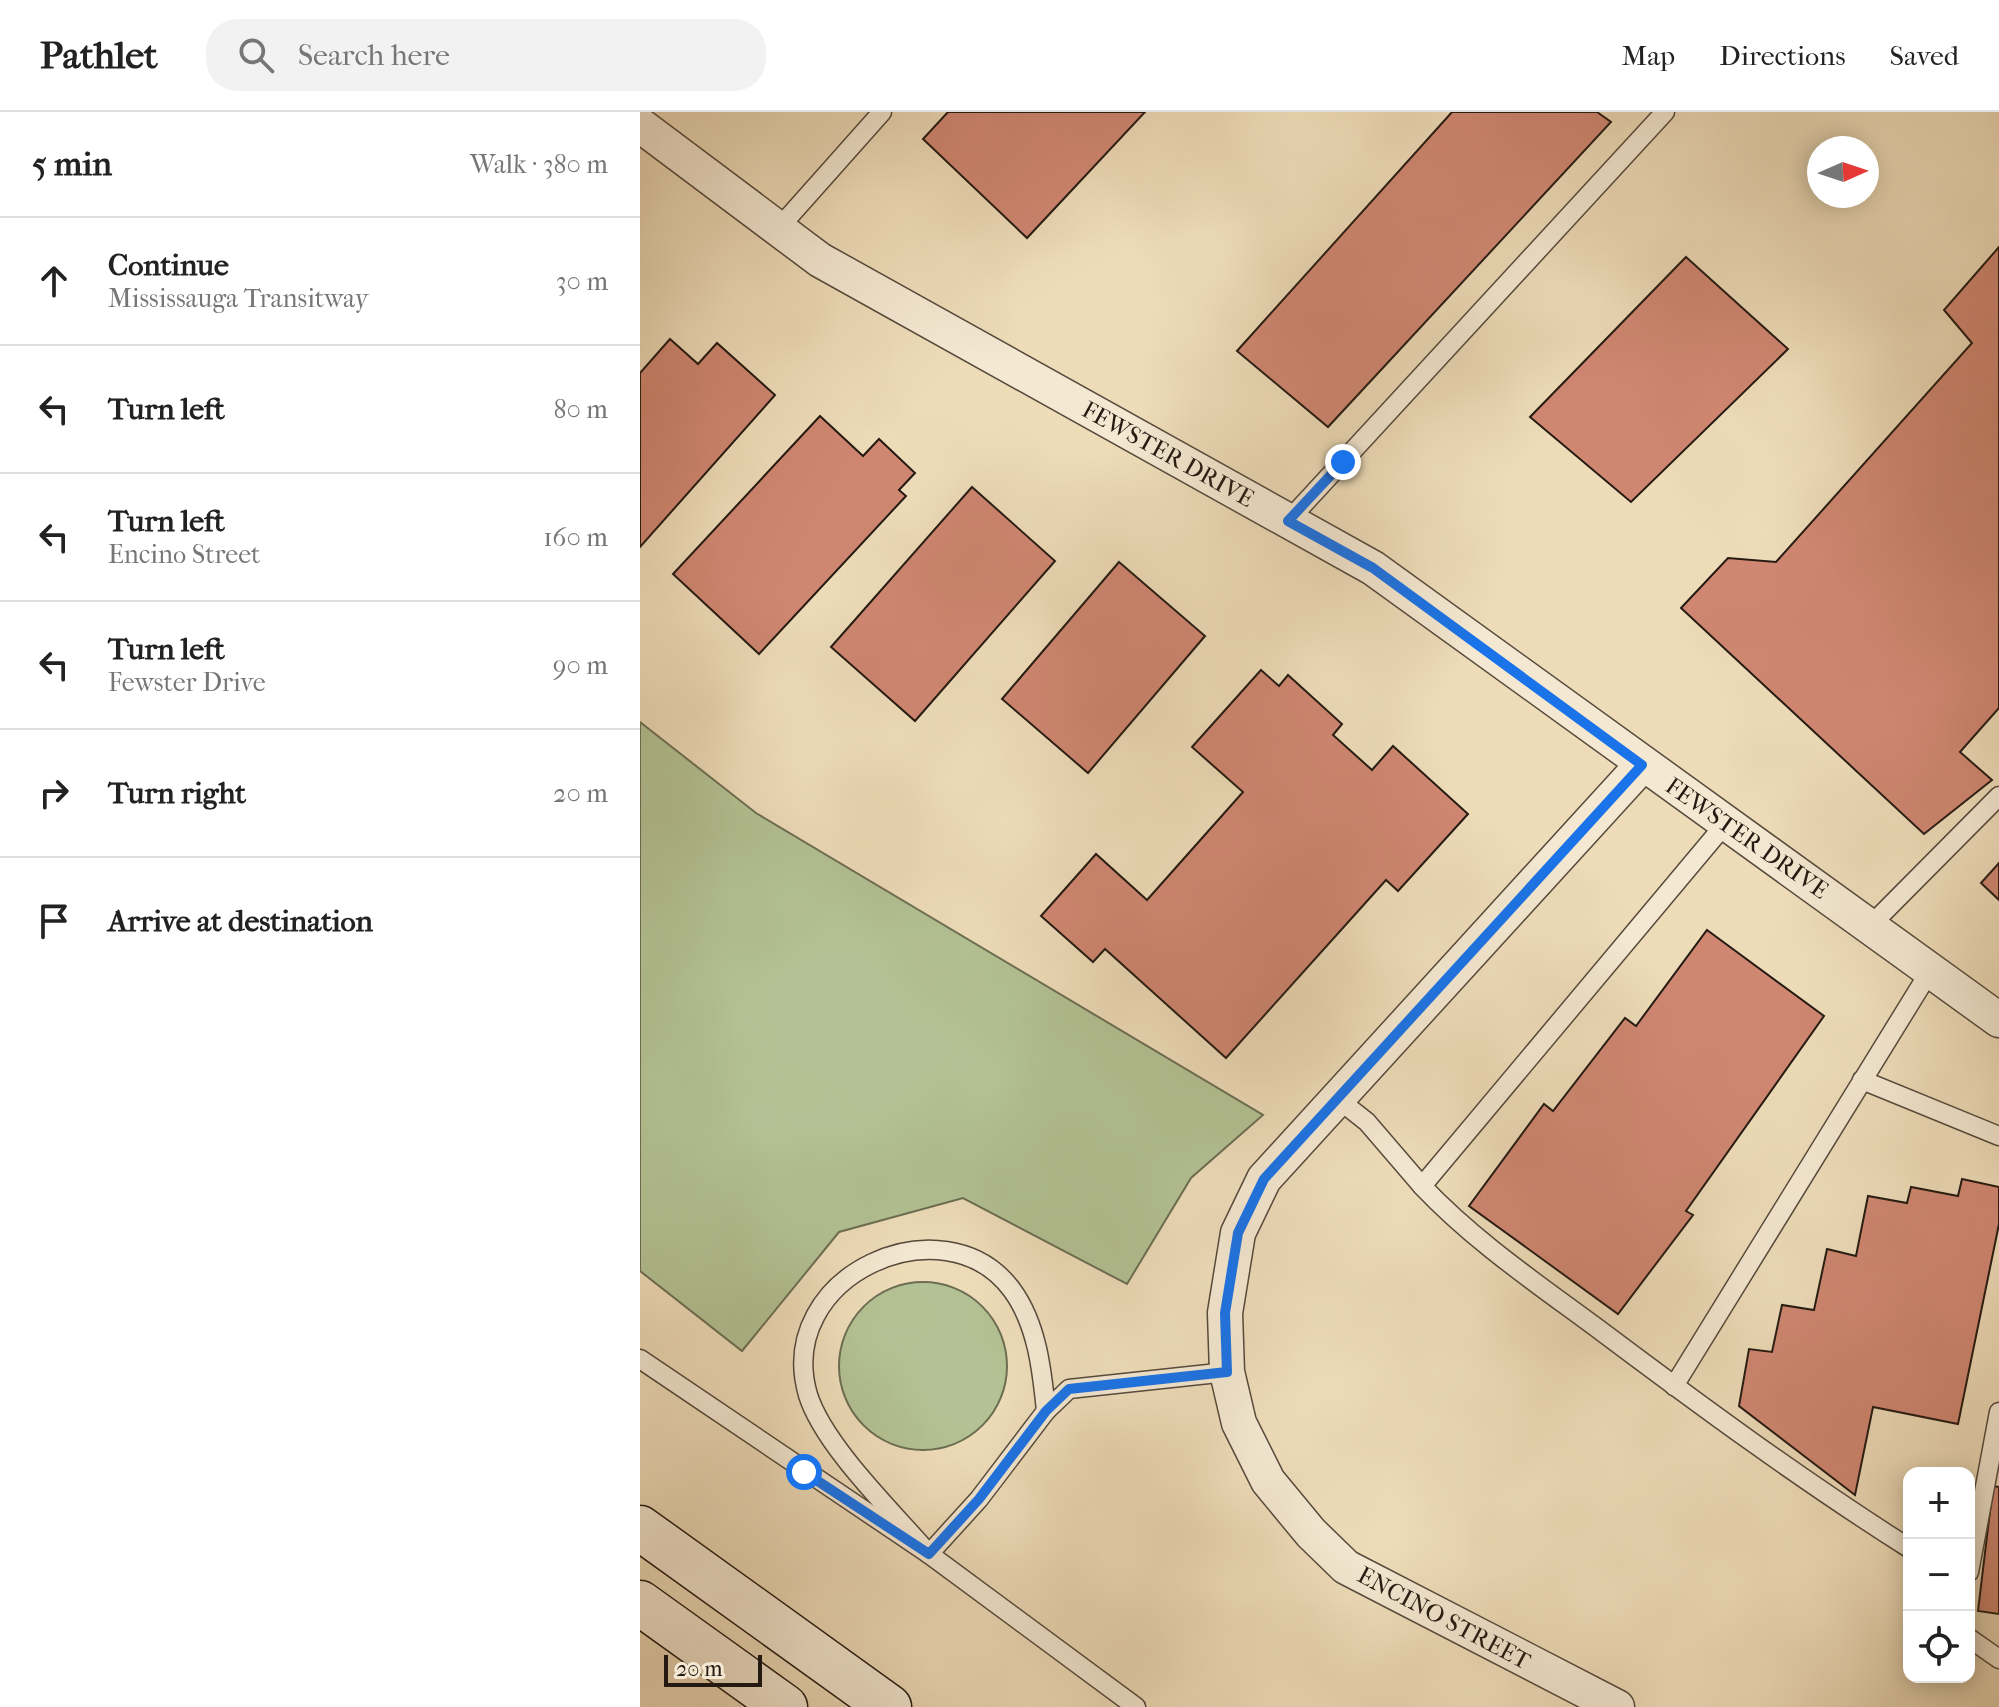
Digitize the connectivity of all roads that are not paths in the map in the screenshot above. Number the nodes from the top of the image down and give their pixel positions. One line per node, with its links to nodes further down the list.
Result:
1 (882, 112): 4 (lane)
2 (1665, 112): 5 (lane)
3 (640, 125): 4 (street, FEWSTER DRIVE)
4 (778, 229): 5 (street, FEWSTER DRIVE)
5 (1288, 521): 6 (street, FEWSTER DRIVE)
6 (1642, 765): 8 (street, FEWSTER DRIVE); 13 (street, ENCINO STREET)
7 (1999, 796): 9 (lane)
8 (1726, 823): 9 (street, FEWSTER DRIVE); 15 (lane)
9 (1870, 926): 10 (street, FEWSTER DRIVE)
10 (1930, 971): 11 (street, FEWSTER DRIVE); 12 (lane)
11 (1999, 1020)
12 (1862, 1080): 14 (lane); 18 (lane)
13 (1338, 1099): 15 (lane); 17 (street, ENCINO STREET)
14 (1999, 1136)
15 (1422, 1186): 18 (lane)
16 (640, 1359): 24 (lane)
17 (1227, 1372): 19 (lane); 31 (street, ENCINO STREET)
18 (1674, 1386): 23 (lane)
19 (1046, 1411): 24 (lane); 24 (lane)
20 (1999, 1412): 22 (lane)
21 (640, 1528): 29 (main road)
22 (1975, 1540)
23 (1903, 1544)
24 (929, 1554): 30 (lane)
25 (640, 1603): 28 (main road)
26 (1975, 1642): 27 (lane)
27 (1999, 1659)
28 (785, 1707)
29 (889, 1707)
30 (1136, 1707)
31 (1617, 1707)

